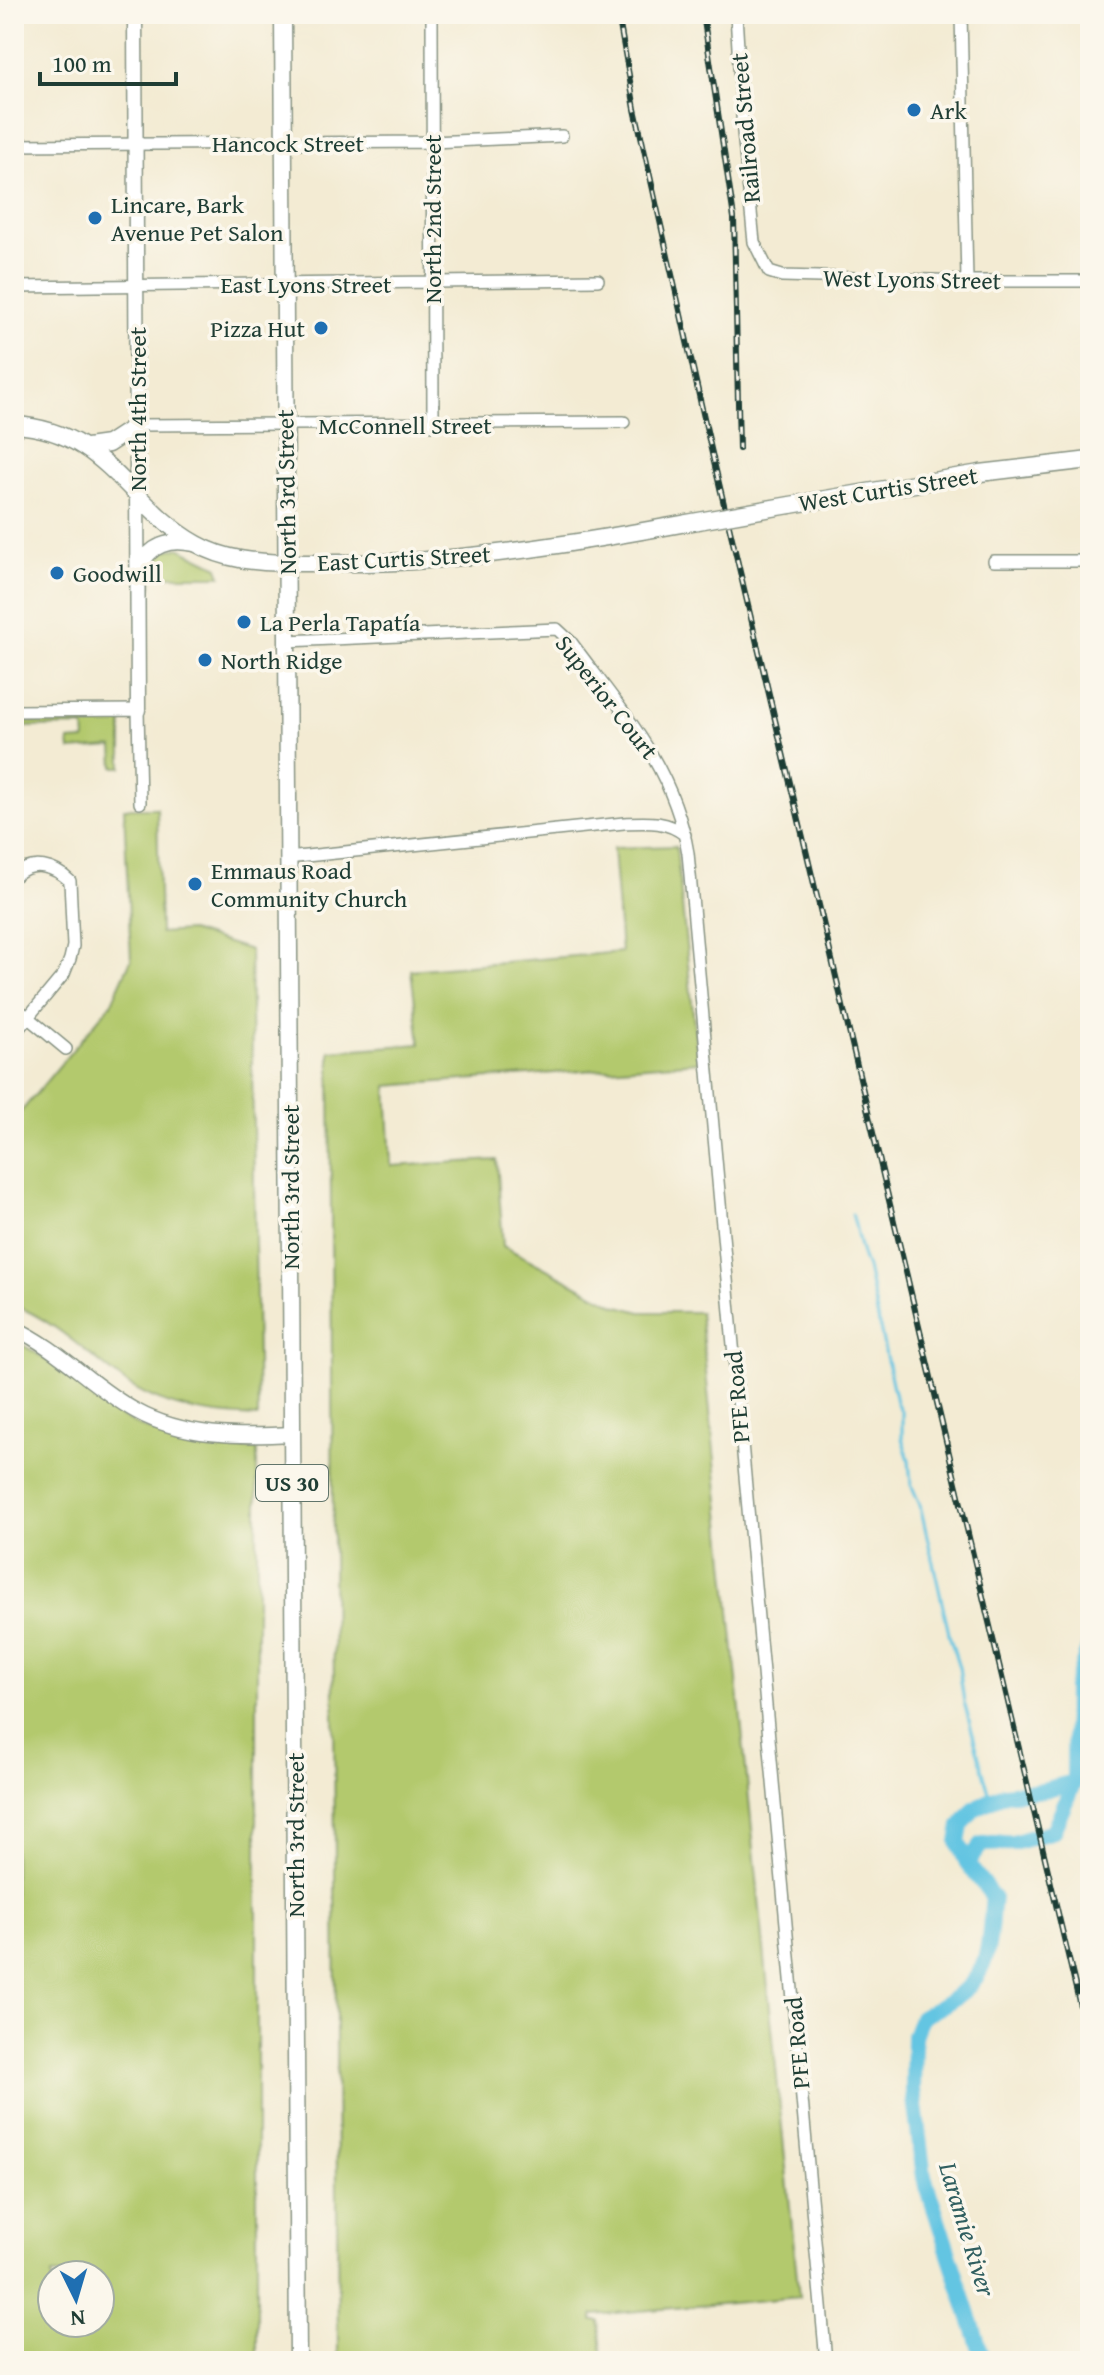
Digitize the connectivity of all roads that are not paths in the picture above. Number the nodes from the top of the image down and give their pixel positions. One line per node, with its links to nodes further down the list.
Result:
1 (135, 14): 10 (street, North 4th Street)
2 (283, 14): 8 (main road, North 3rd Street)
3 (432, 14): 7 (street, North 2nd Street)
4 (736, 14): 11 (street, Railroad Street)
5 (961, 14): 13 (street)
6 (562, 136): 7 (street, Hancock Street)
7 (432, 142): 8 (street, Hancock Street); 16 (street, North 2nd Street)
8 (284, 143): 10 (street, Hancock Street); 15 (main road, North 3rd Street)
9 (14, 145): 10 (street, Hancock Street)
10 (136, 145): 17 (street, North 4th Street)
11 (754, 242): 13 (street, West Lyons Street)
12 (598, 280): 16 (street, East Lyons Street)
13 (967, 281): 14 (street, West Lyons Street)
14 (1090, 281)
15 (283, 284): 16 (street, East Lyons Street); 17 (street, East Lyons Street); 23 (main road, North 3rd Street)
16 (431, 284): 22 (street, North 2nd Street)
17 (137, 285): 18 (street, East Lyons Street); 21 (street, North 4th Street)
18 (14, 287)
19 (624, 422): 22 (street, McConnell Street)
20 (14, 425): 24 (main road)
21 (137, 425): 23 (street, McConnell Street); 24 (main road); 26 (street, North 4th Street)
22 (433, 425): 23 (street, McConnell Street)
23 (286, 426): 31 (main road, North 3rd Street)
24 (87, 447): 26 (main road, East Curtis Street)
25 (1090, 460): 27 (main road, West Curtis Street, bridge)
26 (138, 497): 28 (main road, East Curtis Street); 32 (street, North 4th Street)
27 (687, 523): 31 (main road, East Curtis Street)
28 (199, 545): 31 (main road, East Curtis Street); 32 (street)
29 (994, 561): 30 (street)
30 (1090, 561)
31 (287, 563): 33 (main road, North 3rd Street / US 30)
32 (138, 572): 34 (street, North 4th Street)
33 (287, 641): 37 (street, Superior Court); 38 (main road, North 3rd Street / US 30)
34 (138, 710): 35 (street); 36 (street, North 4th Street)
35 (14, 711)
36 (140, 803)
37 (686, 836): 38 (street); 47 (street, PFE Road)
38 (287, 858): 45 (main road, North 3rd Street / US 30)
39 (16, 875): 41 (street)
40 (14, 1006): 41 (street)
41 (28, 1018): 42 (street); 43 (street)
42 (14, 1034)
43 (66, 1049)
44 (14, 1328): 45 (street)
45 (292, 1434): 46 (main road, North 3rd Street / US 30)
46 (298, 2361)
47 (826, 2361)

